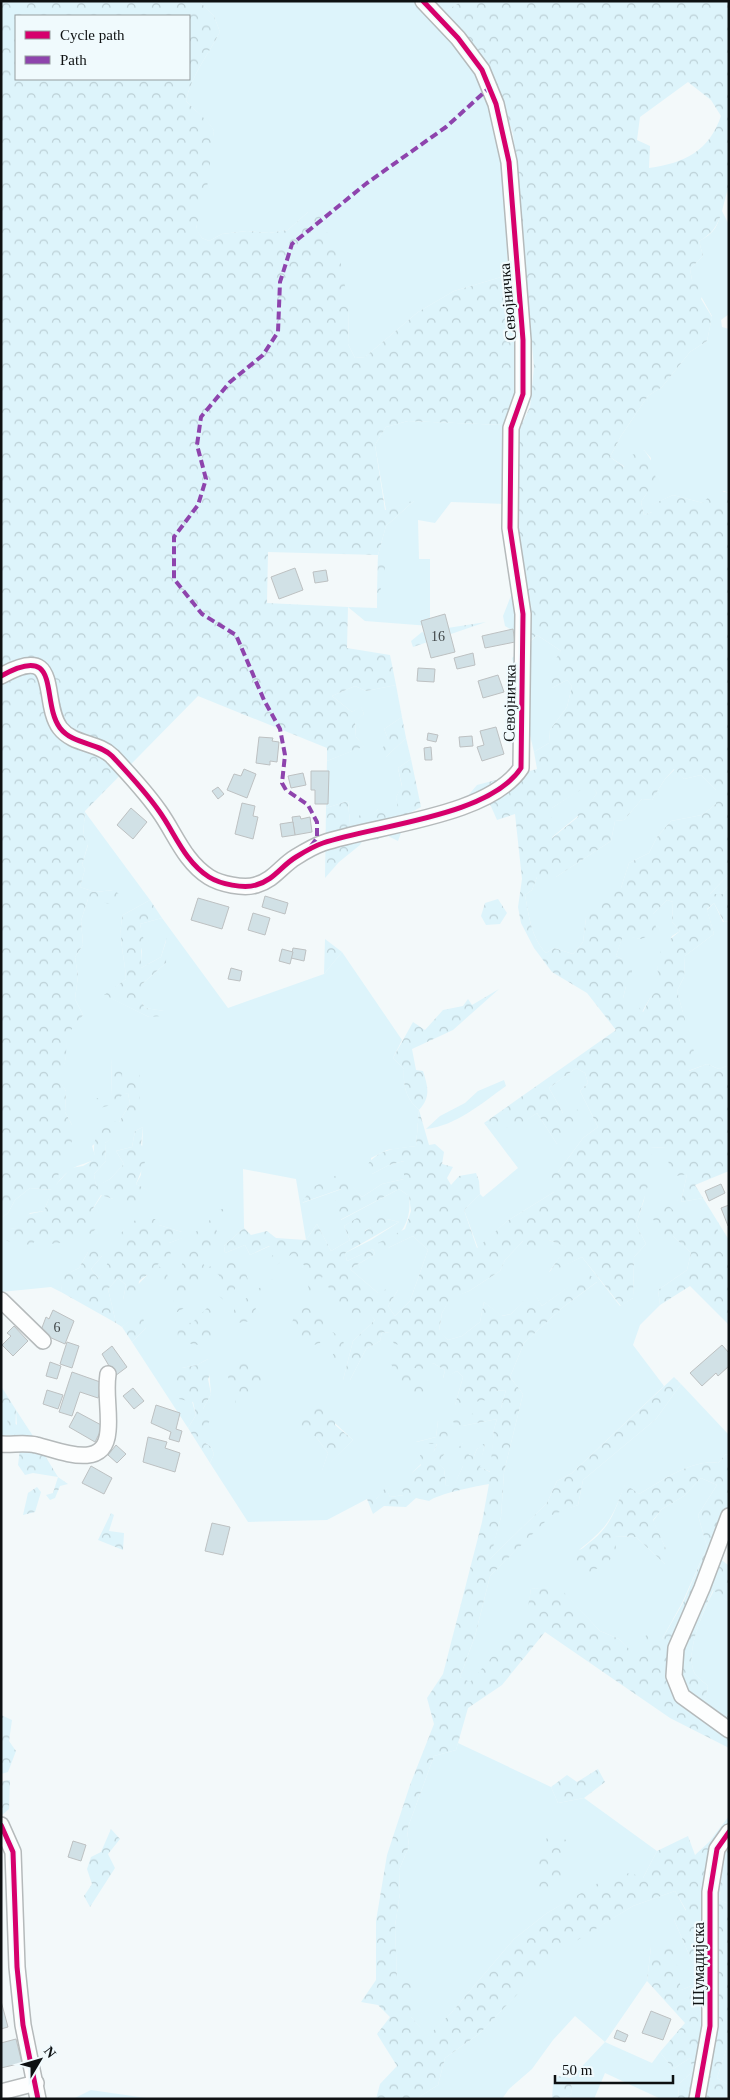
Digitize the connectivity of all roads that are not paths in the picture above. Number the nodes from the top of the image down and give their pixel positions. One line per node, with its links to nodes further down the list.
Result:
1 (423, 1): 2 (street, Севојничка)
2 (1, 676)
3 (1, 1300): 4 (street)
4 (43, 1341)
5 (108, 1374): 6 (street)
6 (1, 1444)
7 (729, 1516): 8 (street)
8 (729, 1730)
9 (1, 1824): 11 (street)
10 (729, 1832): 14 (street, Шумадијска)
11 (36, 2083): 12 (street); 13 (street)
12 (1, 2092)
13 (38, 2099)
14 (697, 2099)

